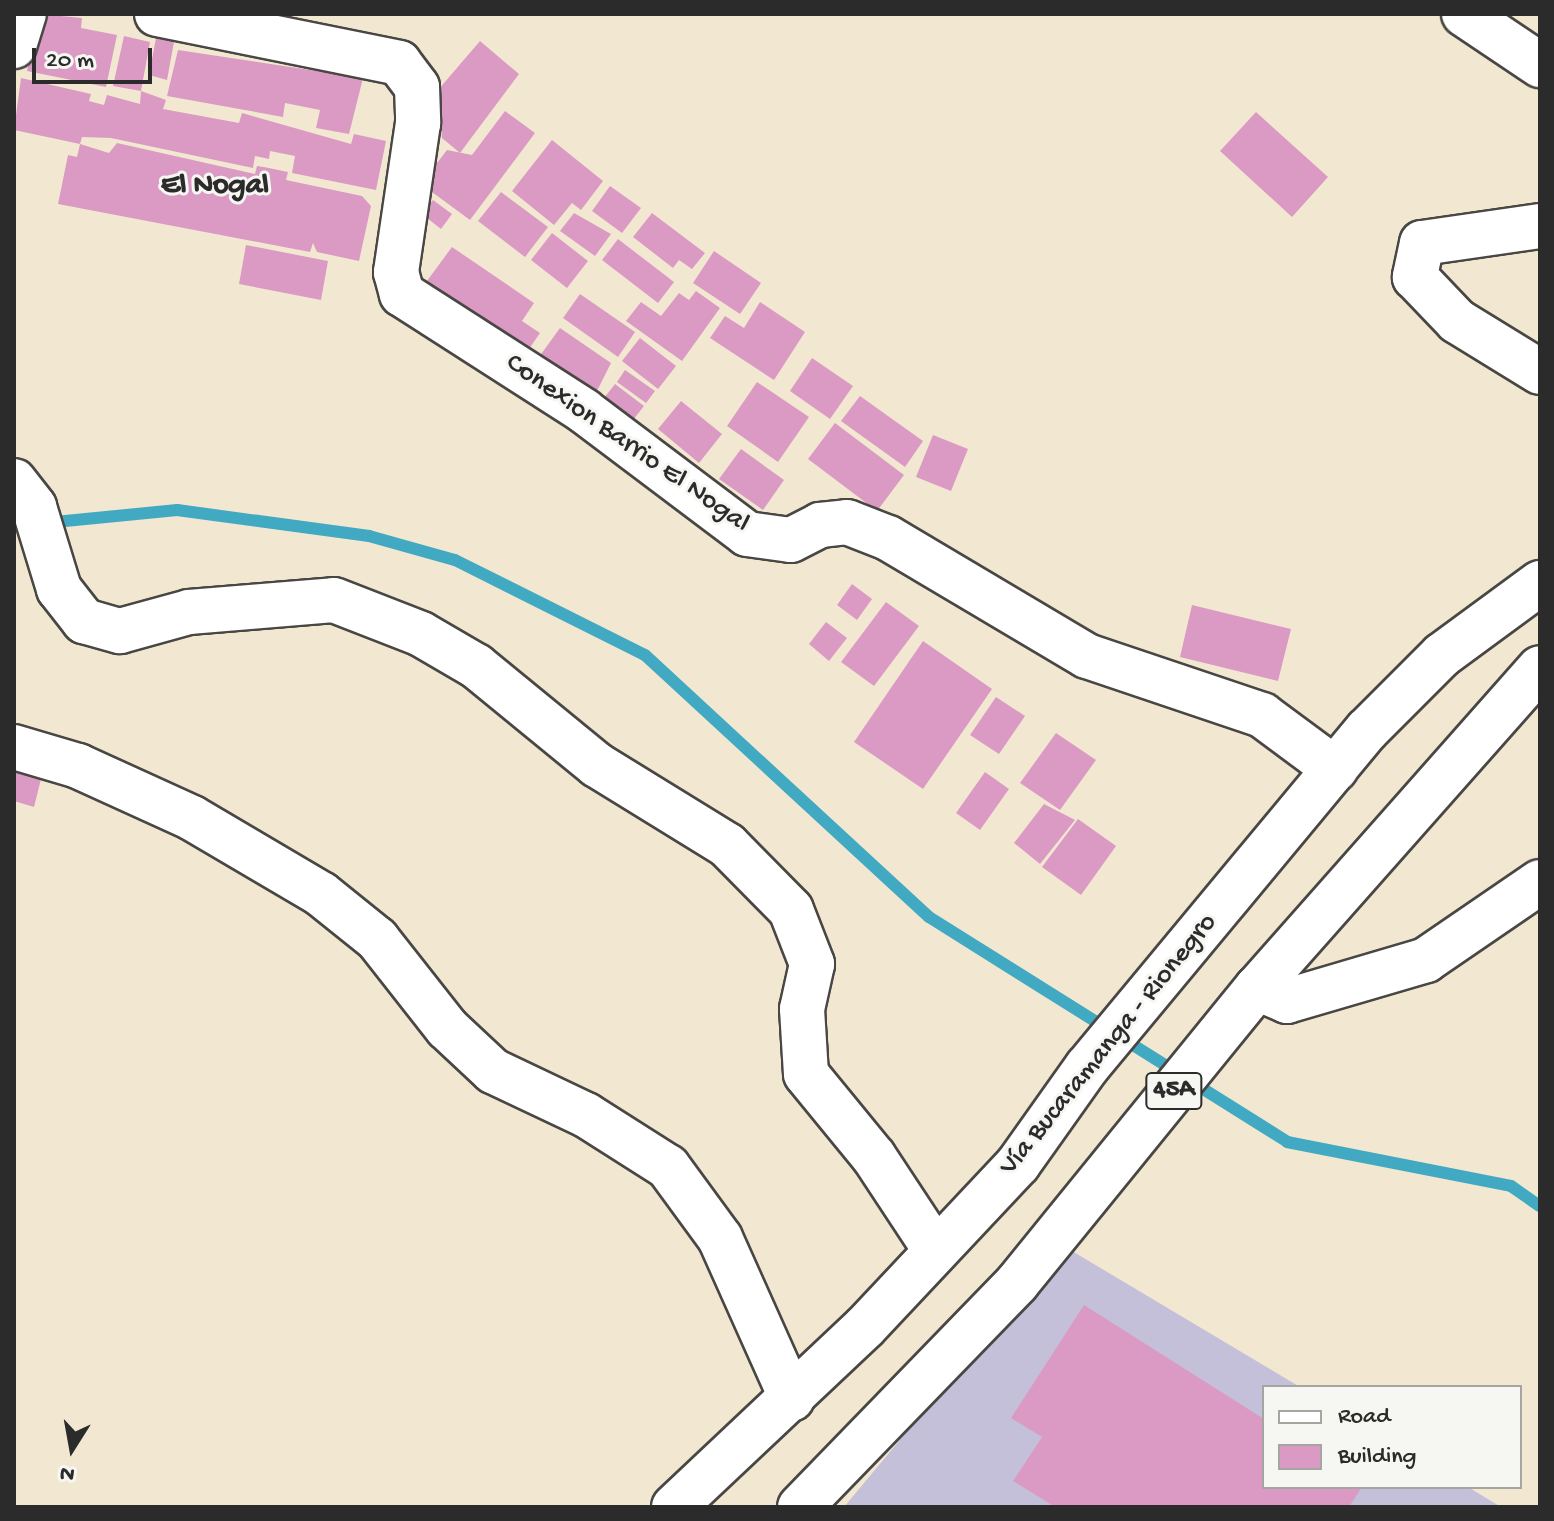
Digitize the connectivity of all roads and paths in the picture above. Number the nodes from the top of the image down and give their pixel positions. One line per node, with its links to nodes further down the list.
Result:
1 (24, 14): 4 (main road)
2 (157, 14): 12 (main road, Conexion Barrio El Nogal)
3 (1464, 14): 5 (main road)
4 (14, 46)
5 (1540, 65)
6 (1540, 226): 7 (main road)
7 (1540, 372)
8 (14, 481): 15 (main road)
9 (1540, 583): 12 (main road, Vía Bucaramanga - Rionegro)
10 (1540, 668): 14 (main road, 45A)
11 (14, 747): 16 (main road)
12 (1335, 769): 15 (main road, Vía Bucaramanga - Rionegro)
13 (1540, 882): 14 (main road)
14 (1257, 988): 18 (main road, 45A)
15 (934, 1248): 16 (main road, Vía Bucaramanga - Rionegro)
16 (792, 1399): 17 (main road, Vía Bucaramanga - Rionegro)
17 (674, 1507)
18 (800, 1507)

